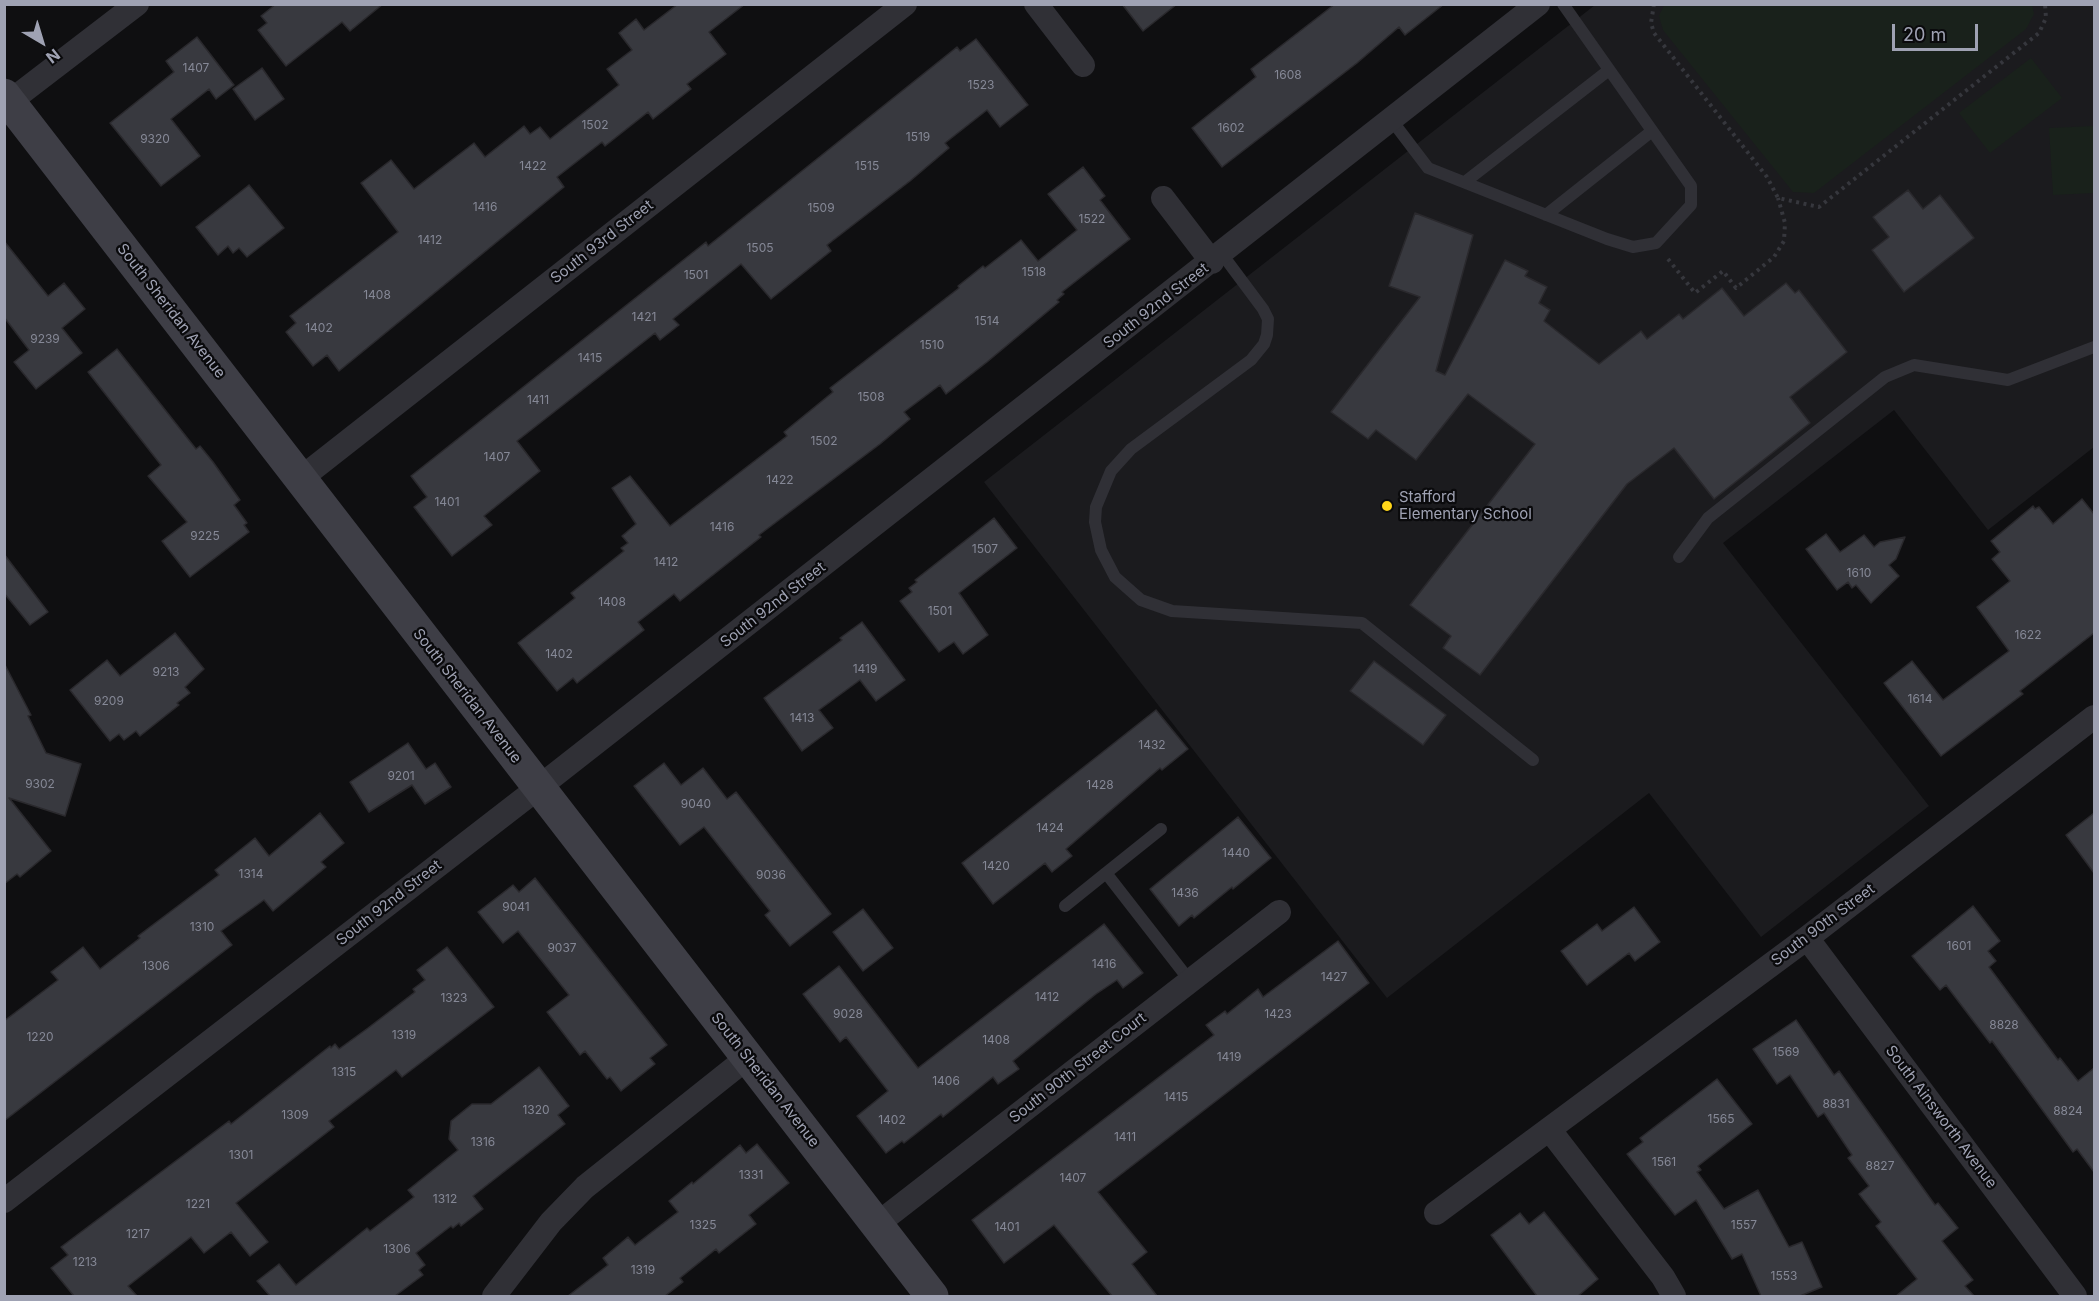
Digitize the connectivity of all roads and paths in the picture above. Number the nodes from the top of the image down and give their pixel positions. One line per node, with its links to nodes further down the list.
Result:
1 (137, 4): 10 (street)
2 (905, 4): 20 (street, South 93rd Street)
3 (1036, 4): 8 (street)
4 (1538, 4): 11 (street, South 92nd Street)
5 (1563, 4): 9 (lane)
6 (1654, 4): 15 (path)
7 (2044, 4): 15 (path)
8 (1083, 64)
9 (1609, 70): 12 (lane); 13 (lane)
10 (7, 101): 20 (street, South Sheridan Avenue)
11 (1390, 118): 13 (lane); 18 (street, South 92nd Street)
12 (1652, 131): 16 (lane); 17 (lane)
13 (1465, 182): 16 (lane)
14 (1163, 198): 18 (street)
15 (1778, 198): 17 (path)
16 (1546, 215): 17 (lane)
17 (1656, 243)
18 (1217, 258): 23 (lane); 24 (street, South 92nd Street)
19 (2094, 347): 21 (lane)
20 (300, 479): 24 (street, South Sheridan Avenue)
21 (1679, 557)
22 (2094, 717): 29 (street, South 90th Street)
23 (1533, 760)
24 (538, 788): 31 (street, South Sheridan Avenue); 33 (street, South 92nd Street)
25 (1161, 829): 26 (lane)
26 (1106, 873): 27 (lane); 30 (lane)
27 (1065, 906)
28 (1279, 912): 30 (street, South 90th Street Court)
29 (1807, 938): 32 (street, South 90th Street); 39 (street, South Ainsworth Avenue)
30 (1190, 981): 35 (street, South 90th Street Court)
31 (747, 1058): 35 (street, South Sheridan Avenue); 36 (street)
32 (1549, 1129): 34 (street, South 90th Street); 38 (street)
33 (4, 1201)
34 (1436, 1213)
35 (876, 1225): 37 (street, South Sheridan Avenue)
36 (494, 1296)
37 (932, 1296)
38 (1674, 1296)
39 (2075, 1296)

